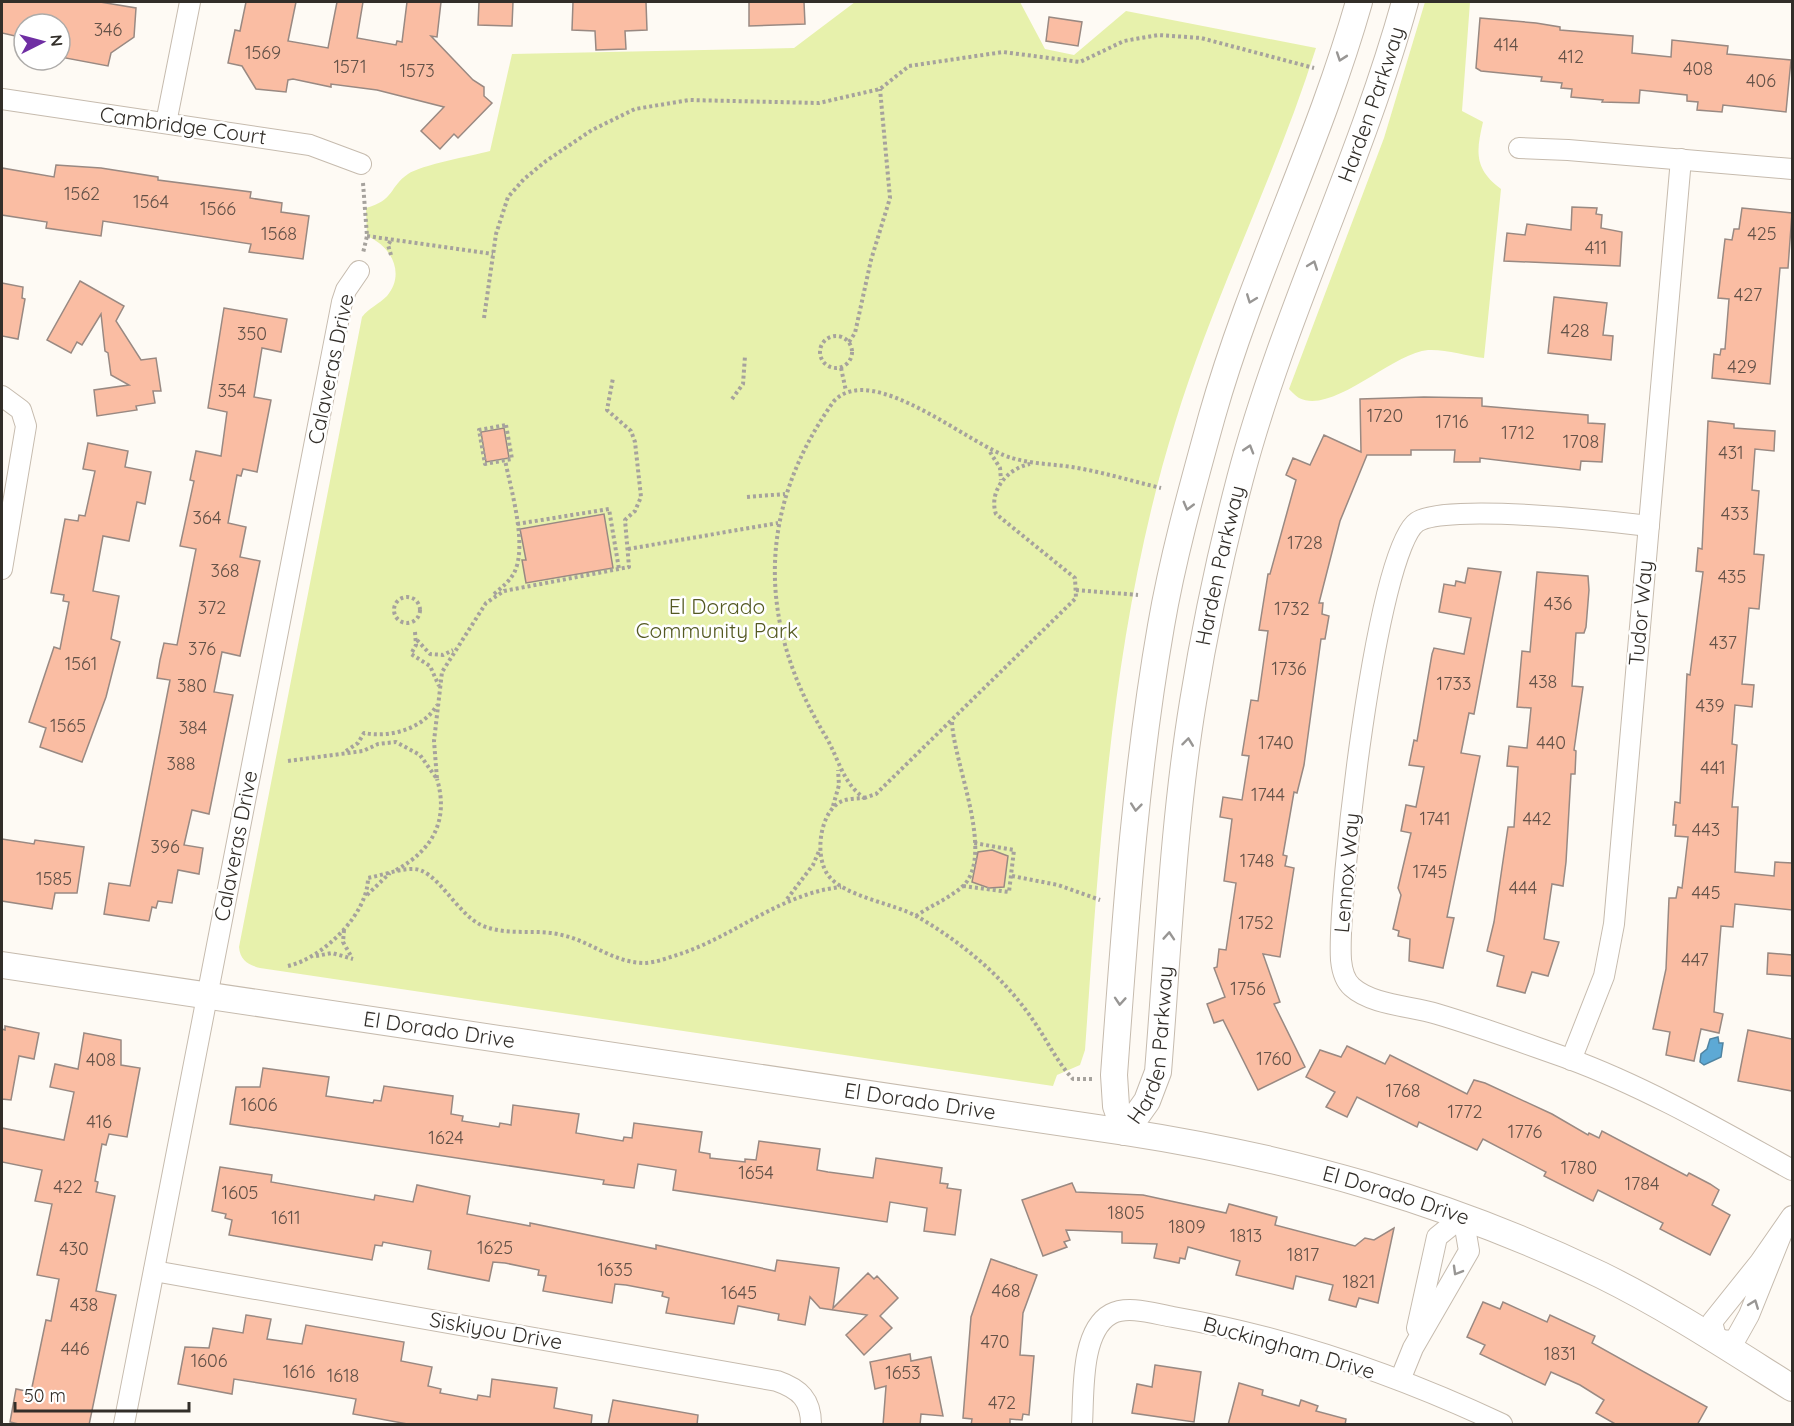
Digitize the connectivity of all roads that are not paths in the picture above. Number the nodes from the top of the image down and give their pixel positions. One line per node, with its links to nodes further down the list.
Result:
1 (190, 2): 5 (street)
2 (1359, 2): 17 (street, Harden Parkway, one-way to 17)
3 (1405, 2): 17 (street, Harden Parkway, one-way to 3)
4 (2, 99): 5 (street, Cambridge Court)
5 (166, 123): 8 (street, Cambridge Court)
6 (1519, 148): 7 (street)
7 (1681, 159): 9 (street); 12 (street, Tudor Way)
8 (361, 164)
9 (1792, 169)
10 (359, 271): 15 (street, Calaveras Drive)
11 (2, 396): 13 (street)
12 (1648, 526): 16 (street, Tudor Way); 16 (street, Lennox Way)
13 (2, 569)
14 (2, 965): 15 (street, El Dorado Drive)
15 (206, 996): 17 (street, El Dorado Drive); 22 (street, Calaveras Drive)
16 (1571, 1060): 18 (street, Lennox Way)
17 (1125, 1132): 19 (street, El Dorado Drive)
18 (1792, 1170)
19 (1463, 1216): 23 (street, El Dorado Drive); 24 (street); 24 (street, one-way to 24)
20 (1792, 1216): 21 (street)
21 (1782, 1233): 23 (street); 23 (street, one-way to 21)
22 (154, 1270): 27 (street, Calaveras Drive); 28 (street, Siskiyou Drive)
23 (1717, 1341): 26 (street, El Dorado Drive)
24 (1413, 1348): 25 (street)
25 (1400, 1380): 29 (street, Buckingham Drive); 30 (street, Buckingham Drive)
26 (1792, 1388)
27 (124, 1425)
28 (811, 1425)
29 (1082, 1425)
30 (1502, 1425)

